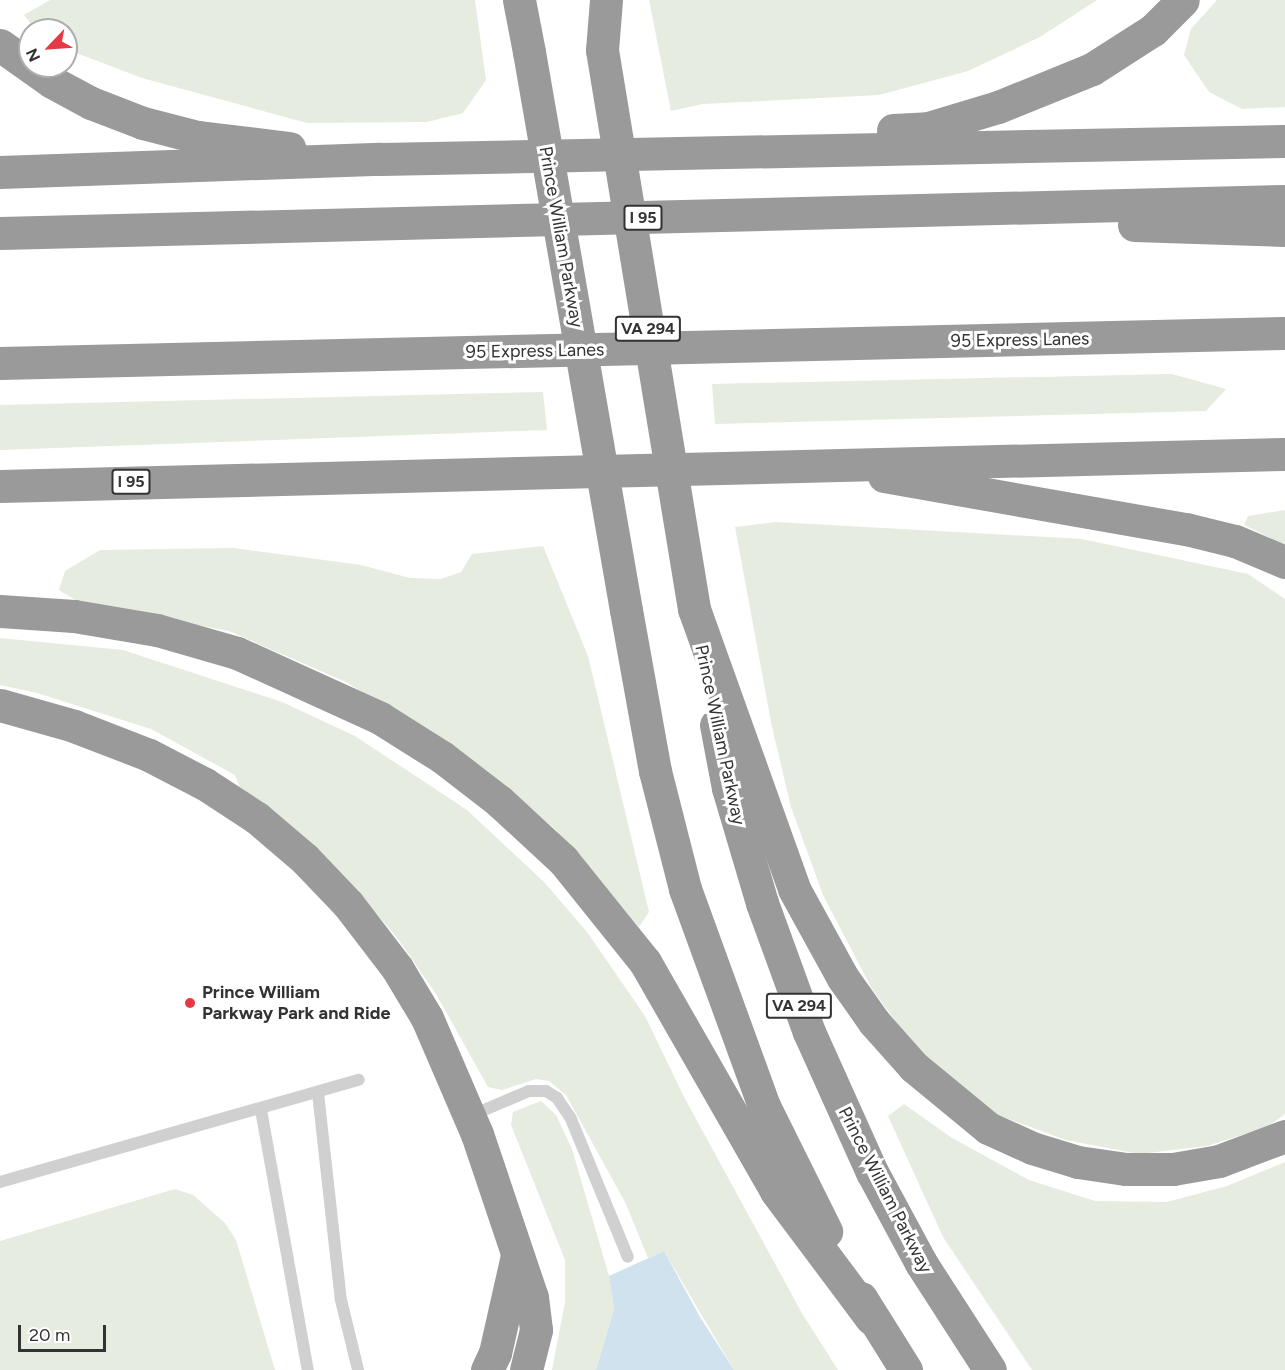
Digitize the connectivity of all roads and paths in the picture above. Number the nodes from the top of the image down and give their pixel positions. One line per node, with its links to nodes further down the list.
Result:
1 (519, 0): 30 (highway, Prince William Parkway, bridge)
2 (606, 0): 19 (highway, Prince William Parkway / VA 294, bridge)
3 (1183, 0): 6 (highway)
4 (0, 45): 7 (highway)
5 (1285, 141): 6 (highway)
6 (716, 152): 7 (highway)
7 (380, 159): 8 (highway)
8 (0, 172)
9 (1285, 201): 10 (highway, I 95)
10 (784, 214): 11 (highway); 12 (highway, I 95)
11 (1285, 230)
12 (0, 233)
13 (1285, 333): 14 (highway, 95 Express Lanes)
14 (0, 363)
15 (1285, 454): 16 (highway, I 95)
16 (815, 464): 17 (highway, I 95); 18 (highway)
17 (0, 486)
18 (1285, 562)
19 (694, 609): 26 (highway); 36 (highway, Prince William Parkway / VA 294)
20 (0, 611): 30 (highway)
21 (0, 705): 25 (highway)
22 (359, 1080): 23 (lane)
23 (318, 1093): 24 (lane); 32 (lane)
24 (261, 1110): 27 (lane); 31 (lane)
25 (470, 1116): 28 (highway); 29 (lane)
26 (1285, 1136)
27 (0, 1182)
28 (517, 1253): 33 (highway); 34 (highway)
29 (628, 1257)
30 (872, 1318): 35 (highway, Prince William Parkway)
31 (308, 1370)
32 (358, 1370)
33 (487, 1370)
34 (526, 1370)
35 (906, 1370)
36 (990, 1370)

